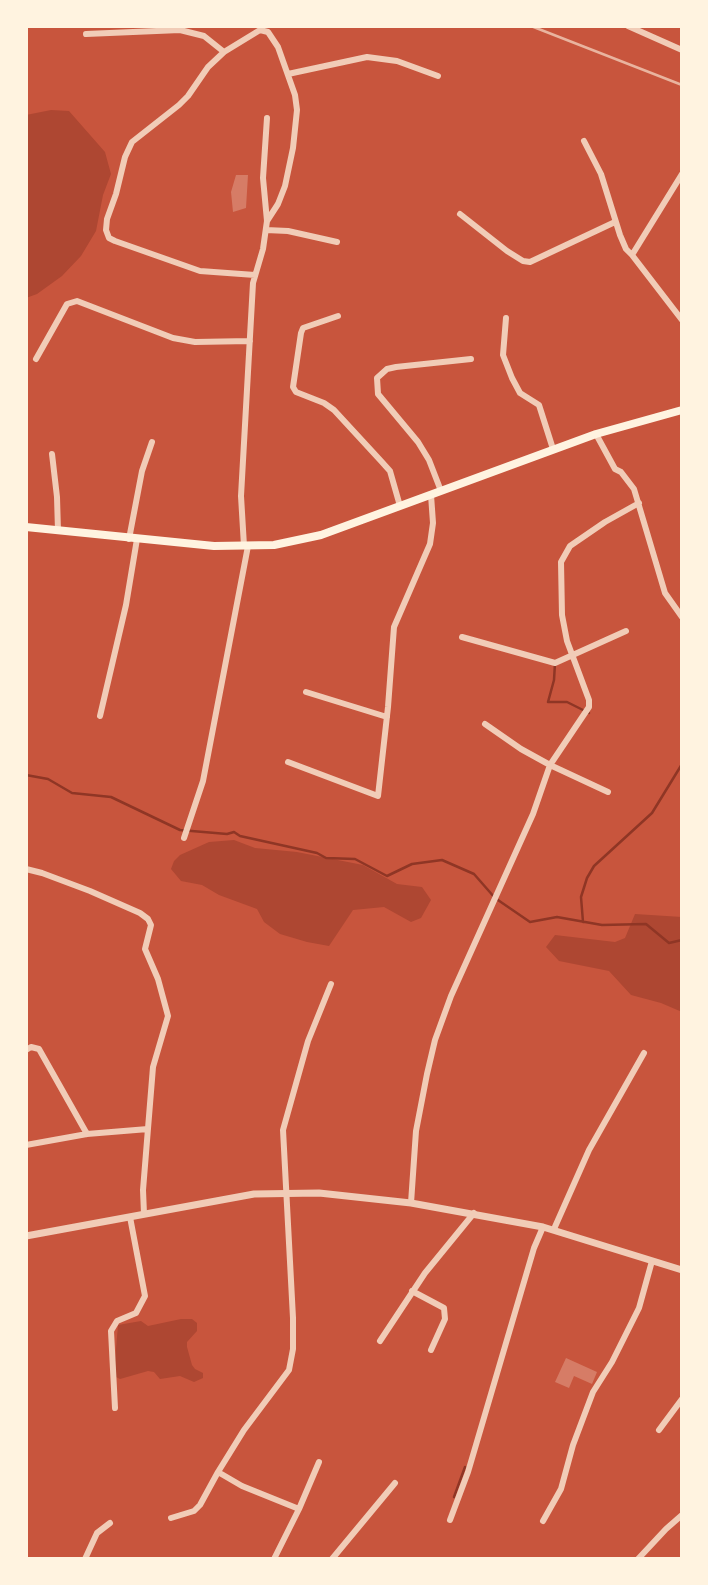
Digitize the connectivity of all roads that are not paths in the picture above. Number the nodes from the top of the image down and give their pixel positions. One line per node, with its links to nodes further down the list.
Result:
1 (628, 26): 3 (street)
2 (86, 34): 4 (street)
3 (682, 50)
4 (224, 52): 5 (street); 16 (street)
5 (288, 74): 6 (street); 11 (street)
6 (438, 76)
7 (267, 118): 11 (street)
8 (584, 141): 12 (street)
9 (682, 174): 15 (street)
10 (460, 214): 12 (street)
11 (267, 221): 13 (street)
12 (615, 222): 15 (street)
13 (266, 230): 14 (street); 16 (street)
14 (337, 243)
15 (632, 255): 19 (street)
16 (255, 275): 20 (street)
17 (338, 316): 31 (street)
18 (506, 318): 26 (street)
19 (682, 320)
20 (250, 341): 21 (street); 35 (street)
21 (36, 359)
22 (471, 359): 28 (street)
23 (682, 410): 24 (main road)
24 (596, 434): 26 (main road); 30 (street)
25 (152, 442): 34 (street)
26 (553, 449): 28 (main road)
27 (52, 454): 33 (street)
28 (441, 491): 29 (main road)
29 (431, 495): 31 (main road); 42 (street)
30 (639, 503): 36 (street); 39 (street)
31 (400, 506): 35 (main road)
32 (26, 527): 33 (main road)
33 (58, 531): 34 (main road)
34 (133, 539): 35 (main road); 41 (street)
35 (246, 546): 47 (street)
36 (682, 617)
37 (626, 631): 39 (street)
38 (462, 637): 39 (street)
39 (572, 655): 45 (street)
40 (306, 692): 42 (street)
41 (100, 716)
42 (387, 717): 44 (street)
43 (485, 723): 45 (street)
44 (288, 761)
45 (550, 765): 46 (street); 56 (street)
46 (608, 792)
47 (184, 838)
48 (26, 869): 52 (street)
49 (331, 984): 55 (street)
50 (26, 1050): 53 (street)
51 (644, 1053): 61 (street)
52 (148, 1129): 53 (street); 58 (street)
53 (87, 1134): 54 (street)
54 (26, 1145)
55 (285, 1193): 56 (street); 58 (street); 72 (street)
56 (411, 1203): 57 (street)
57 (474, 1213): 60 (street); 65 (street)
58 (144, 1214): 59 (street)
59 (131, 1217): 62 (street); 69 (street)
60 (543, 1227): 61 (street); 77 (street)
61 (554, 1229): 63 (street)
62 (26, 1236)
63 (652, 1261): 64 (street); 78 (street)
64 (682, 1270)
65 (412, 1291): 66 (street); 67 (street)
66 (380, 1341)
67 (431, 1350)
68 (682, 1399): 70 (street)
69 (115, 1408)
70 (659, 1430)
71 (319, 1462): 74 (street)
72 (218, 1472): 74 (street); 76 (street)
73 (395, 1483): 82 (street)
74 (299, 1509): 81 (street)
75 (682, 1515): 83 (street)
76 (170, 1518)
77 (450, 1520)
78 (542, 1521)
79 (110, 1522): 80 (street)
80 (85, 1559)
81 (274, 1559)
82 (332, 1559)
83 (638, 1559)

